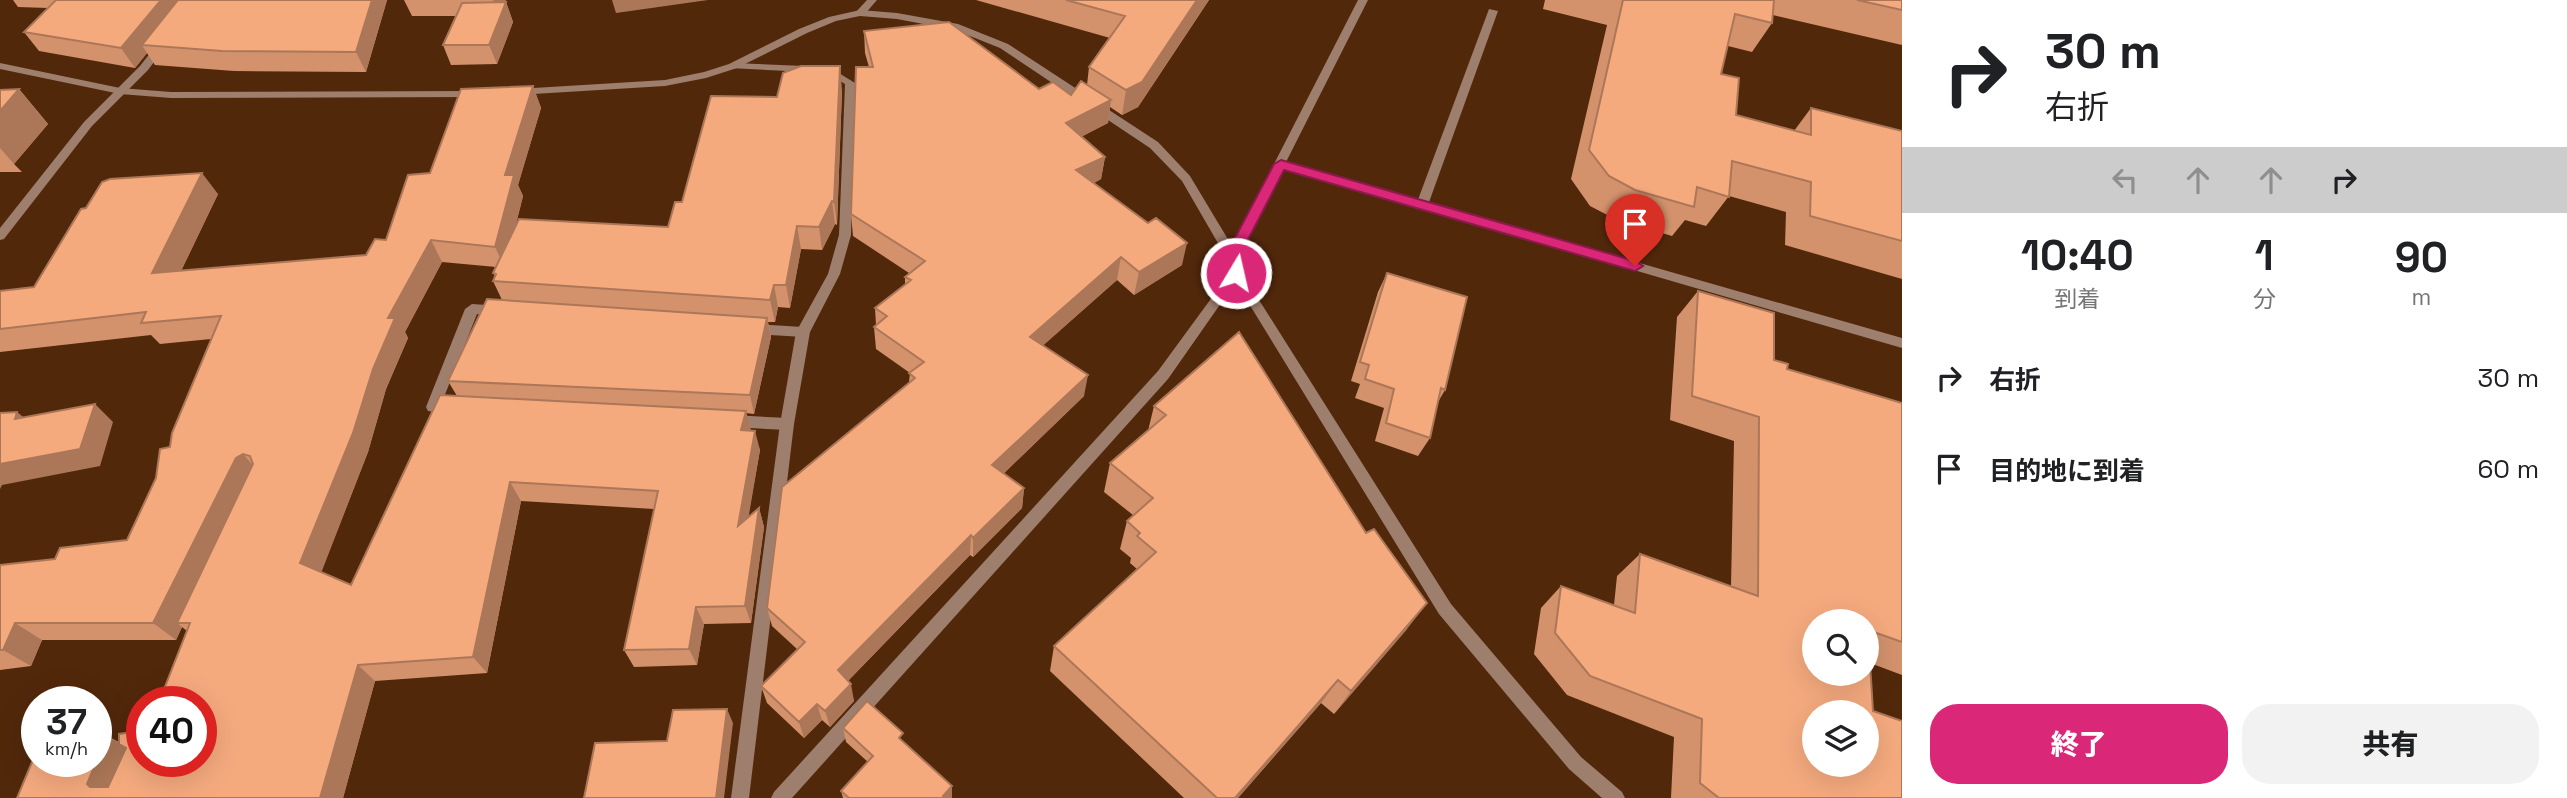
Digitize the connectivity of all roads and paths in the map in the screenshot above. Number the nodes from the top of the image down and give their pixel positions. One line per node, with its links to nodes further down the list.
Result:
1 (872, 0): 4 (street)
2 (1363, 0): 9 (street)
3 (1493, 10): 10 (street)
4 (860, 13): 7 (street); 12 (street)
5 (167, 39): 8 (street)
6 (0, 66): 8 (street)
7 (733, 66): 8 (street); 15 (street)
8 (120, 91): 11 (street)
9 (1281, 164): 10 (street); 12 (street)
10 (1422, 205): 16 (street)
11 (0, 236)
12 (1234, 265): 21 (street); 22 (street)
13 (513, 312): 17 (street)
14 (734, 327): 15 (street)
15 (803, 332): 19 (street)
16 (1902, 343)
17 (460, 408)
18 (719, 421): 19 (street)
19 (787, 424): 20 (street)
20 (740, 798)
21 (780, 798)
22 (1616, 798)

